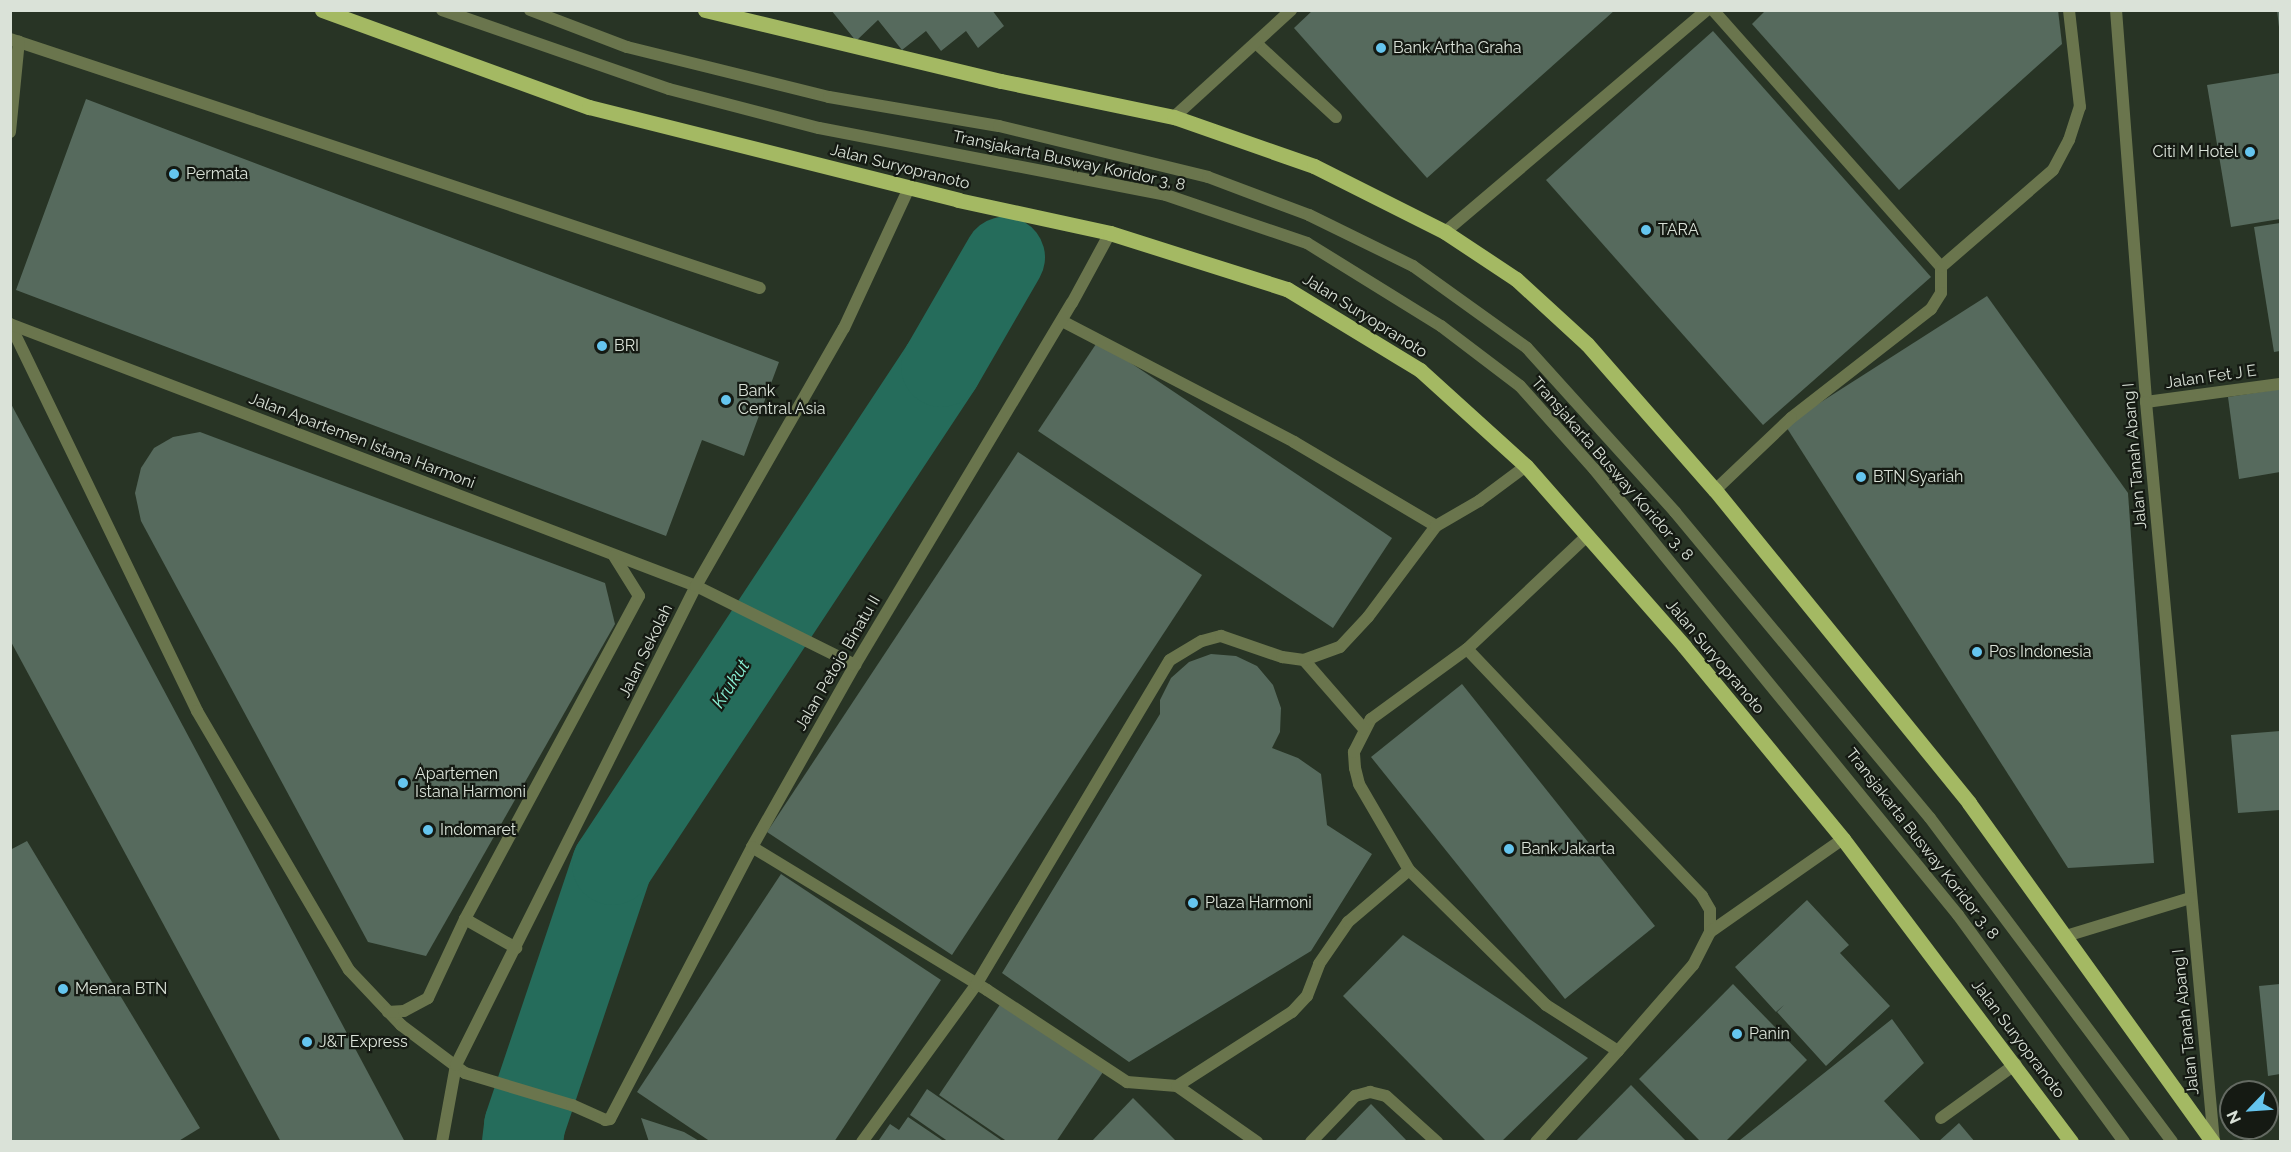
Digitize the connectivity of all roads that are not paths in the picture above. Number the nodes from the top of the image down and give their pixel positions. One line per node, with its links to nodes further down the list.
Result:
1 (322, 10): 15 (main road, Jalan Suryopranoto)
2 (442, 10): 56 (street, Transjakarta Busway Koridor 3, 8)
3 (530, 10): 57 (street, Transjakarta Busway Koridor 3, 8)
4 (705, 10): 12 (main road)
5 (1291, 10): 11 (street)
6 (1707, 10): 16 (street)
7 (1713, 10): 18 (street)
8 (2069, 10): 18 (street)
9 (2116, 10): 23 (street, Jalan Tanah Abang I)
10 (15, 40): 14 (street); 19 (street)
11 (1256, 43): 12 (street); 13 (street)
12 (1174, 117): 16 (main road)
13 (1336, 117)
14 (10, 132)
15 (909, 188): 17 (main road, Jalan Suryopranoto); 29 (street, Jalan Sekolah)
16 (1445, 232): 25 (main road)
17 (1110, 233): 20 (street, Jalan Petojo Binatu II); 24 (main road, Jalan Suryopranoto)
18 (1941, 267): 25 (street)
19 (760, 288)
20 (1062, 321): 26 (street); 32 (street, Jalan Petojo Binatu II)
21 (10, 324): 28 (street, Jalan Apartemen Istana Harmoni); 43 (street)
22 (2280, 384): 23 (street, Jalan Fet J E)
23 (2146, 402): 37 (street, Jalan Tanah Abang I)
24 (1526, 465): 26 (street); 27 (main road, Jalan Suryopranoto)
25 (1715, 490): 40 (main road)
26 (1436, 526): 31 (street)
27 (1588, 535): 30 (street); 34 (main road, Jalan Suryopranoto)
28 (612, 554): 29 (street, Jalan Apartemen Istana Harmoni); 38 (street)
29 (699, 588): 32 (street, Jalan Apartemen Istana Harmoni); 41 (street, Jalan Sekolah)
30 (1467, 649): 33 (street); 39 (street)
31 (1304, 660): 33 (street); 42 (street)
32 (855, 665): 35 (street, Jalan Petojo Binatu II)
33 (1364, 729): 36 (street)
34 (1843, 839): 39 (street); 45 (main road, Jalan Suryopranoto)
35 (752, 847): 42 (street); 46 (street, Jalan Petojo Binatu II)
36 (1409, 870): 44 (street); 47 (street)
37 (2190, 898): 40 (street); 58 (street, Jalan Tanah Abang I)
38 (465, 919): 41 (street); 43 (street)
39 (1710, 932): 44 (street)
40 (2066, 936): 58 (main road)
41 (516, 948): 46 (street, Jalan Sekolah)
42 (976, 985): 47 (street); 50 (street)
43 (388, 1012): 46 (street)
44 (1618, 1051): 54 (street)
45 (2016, 1064): 48 (street); 55 (main road, Jalan Suryopranoto)
46 (456, 1065): 49 (street, Jalan Sekolah)
47 (1177, 1086): 51 (street)
48 (1941, 1118)
49 (442, 1142)
50 (862, 1142)
51 (1257, 1142)
52 (1311, 1142): 53 (street)
53 (1437, 1142)
54 (1536, 1142)
55 (2071, 1142)
56 (2124, 1142)
57 (2172, 1142)
58 (2214, 1142)

